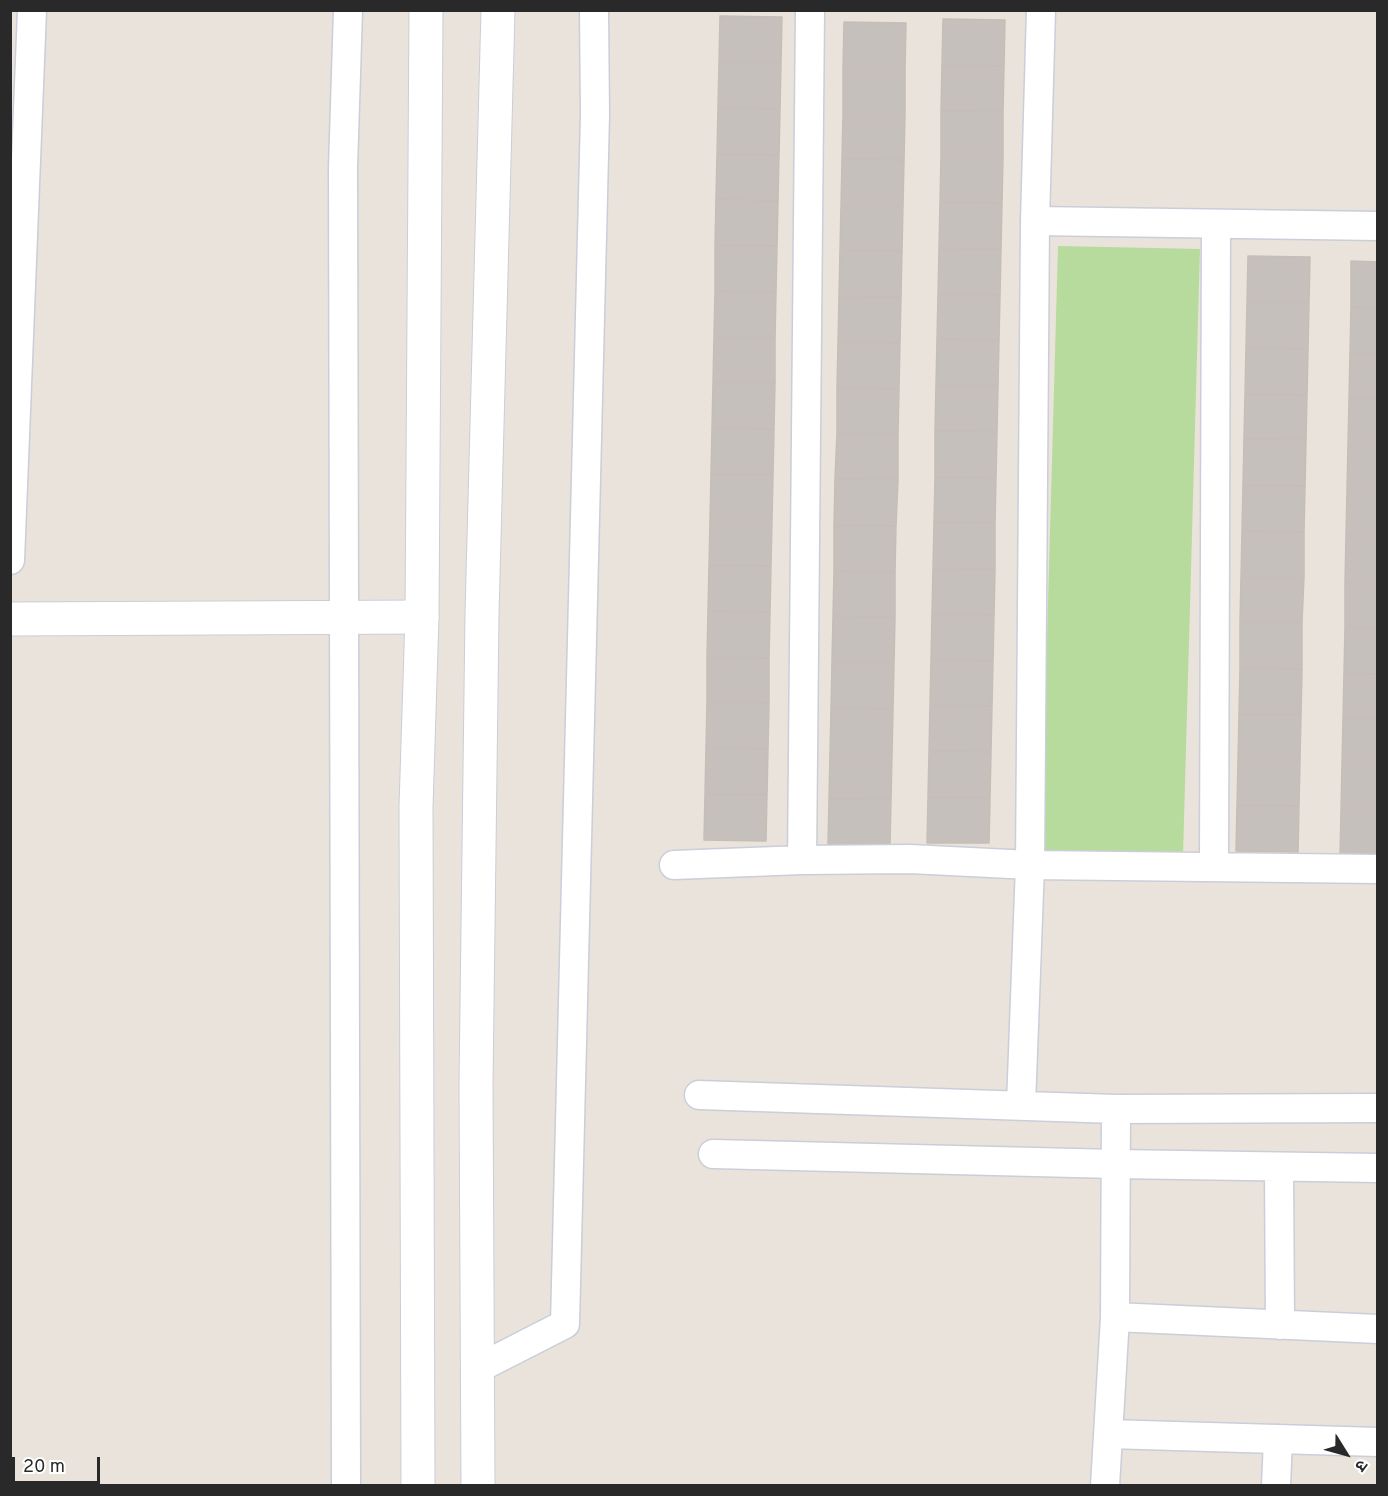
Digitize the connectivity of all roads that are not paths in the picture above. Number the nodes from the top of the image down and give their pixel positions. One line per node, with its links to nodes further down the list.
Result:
1 (32, 10): 11 (street)
2 (348, 10): 13 (street)
3 (426, 10): 14 (main road)
4 (498, 10): 32 (main road)
5 (594, 10): 32 (street)
6 (810, 10): 16 (street)
7 (1041, 10): 8 (street)
8 (1035, 221): 9 (street); 18 (street)
9 (1216, 224): 10 (street); 19 (street)
10 (1377, 226)
11 (14, 364): 12 (street)
12 (10, 560)
13 (346, 617): 14 (main road); 15 (main road); 36 (street)
14 (422, 617): 37 (main road)
15 (10, 620)
16 (802, 860): 17 (street); 18 (street)
17 (674, 865)
18 (1030, 865): 19 (street); 22 (street)
19 (1214, 866): 20 (street)
20 (1377, 869)
21 (699, 1095): 22 (street)
22 (1021, 1106): 24 (street)
23 (1377, 1108): 24 (street)
24 (1116, 1109): 26 (street)
25 (712, 1154): 26 (street)
26 (1114, 1164): 27 (street); 29 (street)
27 (1279, 1167): 28 (street); 30 (street)
28 (1377, 1168)
29 (1115, 1317): 30 (street); 33 (street)
30 (1280, 1325): 31 (street)
31 (1377, 1329)
32 (477, 1369): 38 (main road)
33 (1108, 1434): 34 (street); 39 (street)
34 (1278, 1439): 35 (street); 40 (street)
35 (1377, 1442)
36 (346, 1485)
37 (418, 1485)
38 (478, 1485)
39 (1105, 1485)
40 (1276, 1485)

